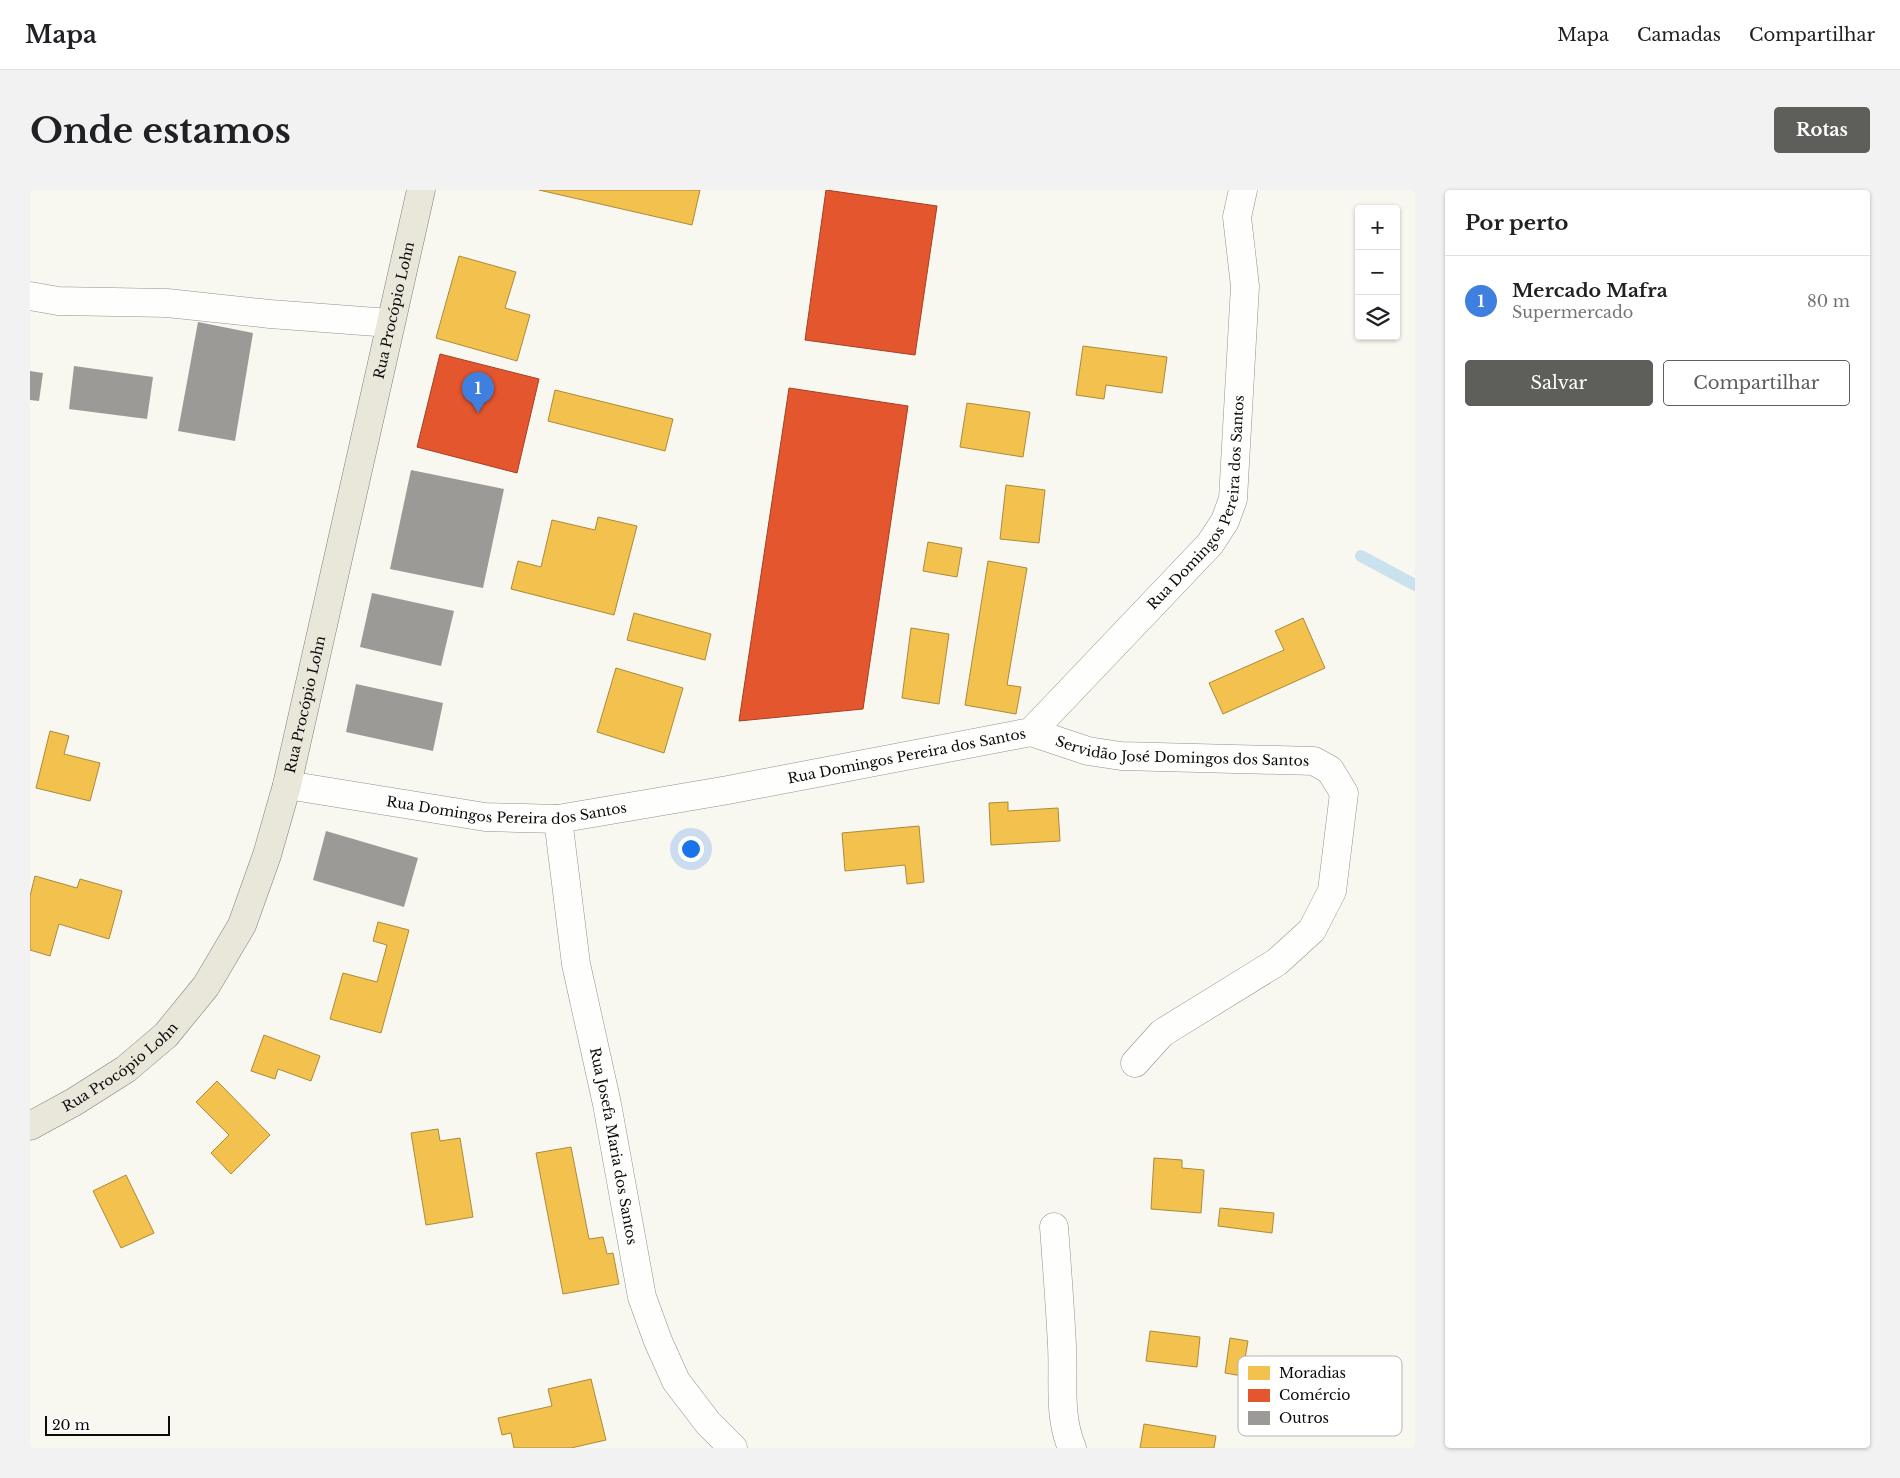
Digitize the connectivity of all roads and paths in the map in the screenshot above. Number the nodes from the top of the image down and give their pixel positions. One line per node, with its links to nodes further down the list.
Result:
1 (421, 190): 4 (main road, Rua Procópio Lohn)
2 (1243, 190): 5 (street, Rua Domingos Pereira dos Santos)
3 (30, 296): 4 (street)
4 (390, 323): 6 (main road, Rua Procópio Lohn)
5 (1031, 732): 7 (street, Rua Domingos Pereira dos Santos); 8 (street, Servidão José Domingos dos Santos)
6 (287, 785): 7 (street, Rua Domingos Pereira dos Santos); 9 (main road, Rua Procópio Lohn)
7 (558, 818): 11 (street, Rua Josefa Maria dos Santos)
8 (1136, 1063)
9 (30, 1126)
10 (1054, 1227): 12 (street)
11 (733, 1448)
12 (1072, 1448)

